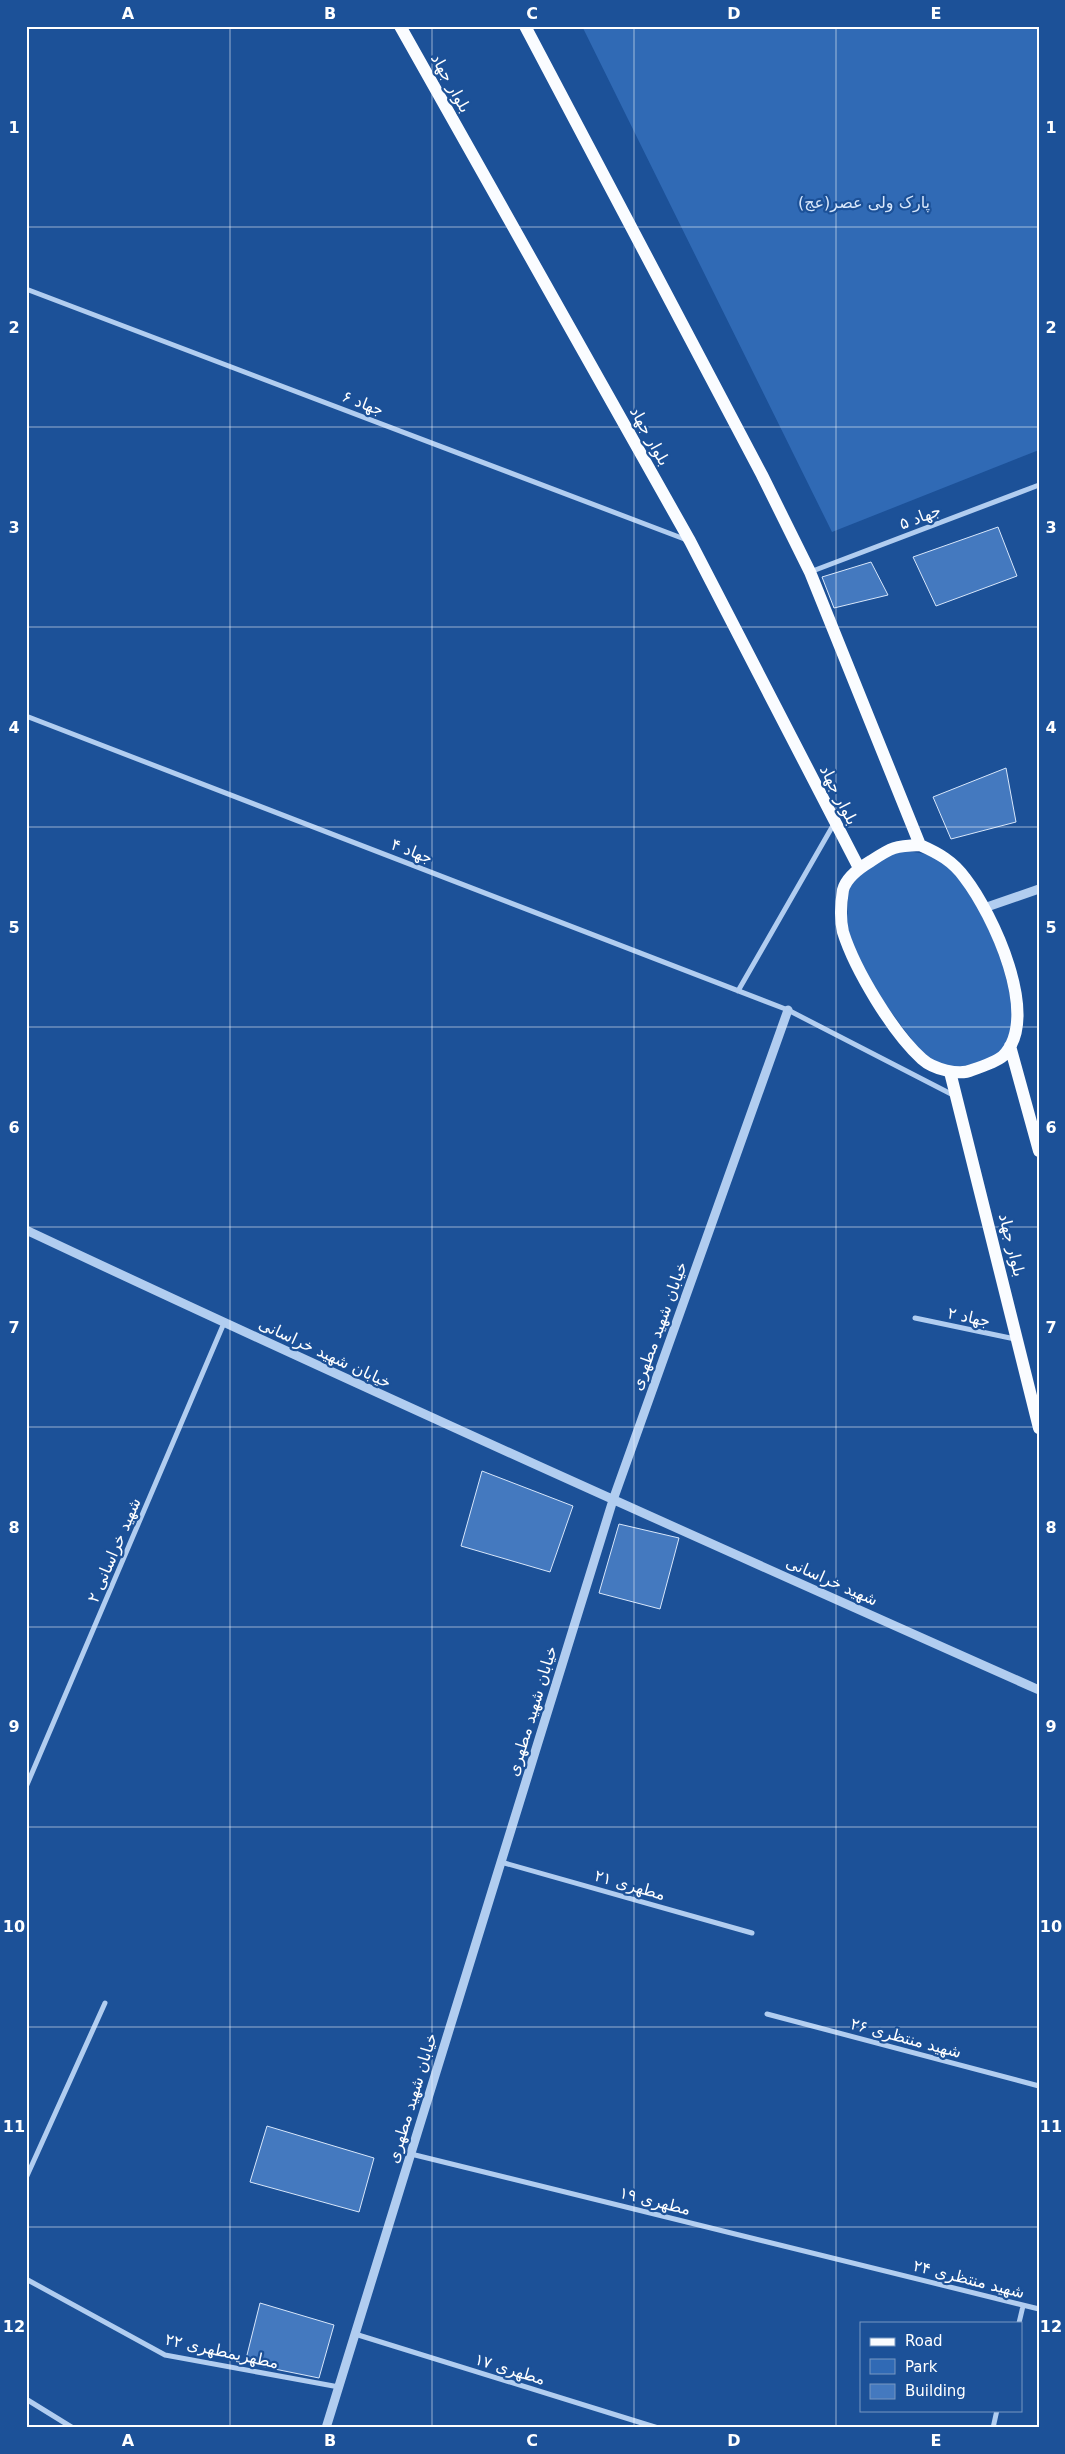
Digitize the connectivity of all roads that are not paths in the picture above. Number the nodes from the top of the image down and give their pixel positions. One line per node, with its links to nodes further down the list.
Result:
1 (400, 26): 5 (main road, بلوار جهاد)
2 (525, 26): 6 (main road)
3 (26, 289): 5 (street, جهاد ۶)
4 (1039, 485): 6 (street, جهاد ۵)
5 (690, 541): 8 (main road, بلوار جهاد)
6 (810, 572): 9 (main road)
7 (26, 716): 13 (street, جهاد ۴)
8 (835, 822): 10 (main road, بلوار جهاد); 13 (street)
9 (920, 845): 10 (main road); 12 (main road)
10 (859, 868): 16 (main road)
11 (1039, 889): 12 (street)
12 (984, 908): 15 (main road)
13 (738, 991): 14 (street, جهاد ۴)
14 (788, 1010): 17 (street, جهاد ۴); 24 (street, خیابان شهید مطهری)
15 (1010, 1046): 16 (main road); 18 (main road)
16 (950, 1072): 17 (main road, بلوار جهاد)
17 (959, 1098): 22 (main road, بلوار جهاد)
18 (1039, 1151)
19 (26, 1230): 21 (street, خیابان شهید خراسانی)
20 (915, 1318): 22 (street, جهاد ۲)
21 (224, 1323): 24 (street, خیابان شهید خراسانی); 26 (street, شهید خراسانی ۲)
22 (1018, 1340): 23 (main road, بلوار جهاد)
23 (1039, 1428)
24 (613, 1500): 25 (street, شهید خراسانی); 27 (street, خیابان شهید مطهری)
25 (1039, 1690)
26 (26, 1787)
27 (501, 1862): 28 (street, مطهری ۲۱); 32 (street, خیابان شهید مطهری)
28 (752, 1933)
29 (105, 2003): 33 (street)
30 (768, 2014): 31 (street, شهید منتظری ۲۶)
31 (1039, 2086)
32 (410, 2154): 34 (street, مطهری ۱۹); 39 (street, خیابان شهید مطهری)
33 (26, 2178)
34 (893, 2273): 36 (street, شهید منتظری ۲۴)
35 (26, 2279): 40 (street, مطهریمطهری ۲۲)
36 (1023, 2306): 37 (street, شهید منتظری ۲۴); 38 (street)
37 (1039, 2309)
38 (1019, 2322)
39 (355, 2334): 40 (street, خیابان شهید مطهری); 45 (street, مطهری ۱۷)
40 (339, 2387): 44 (street, خیابان شهید مطهری)
41 (26, 2399): 43 (street)
42 (997, 2412): 46 (street)
43 (73, 2428)
44 (326, 2428)
45 (658, 2428)
46 (993, 2428)

